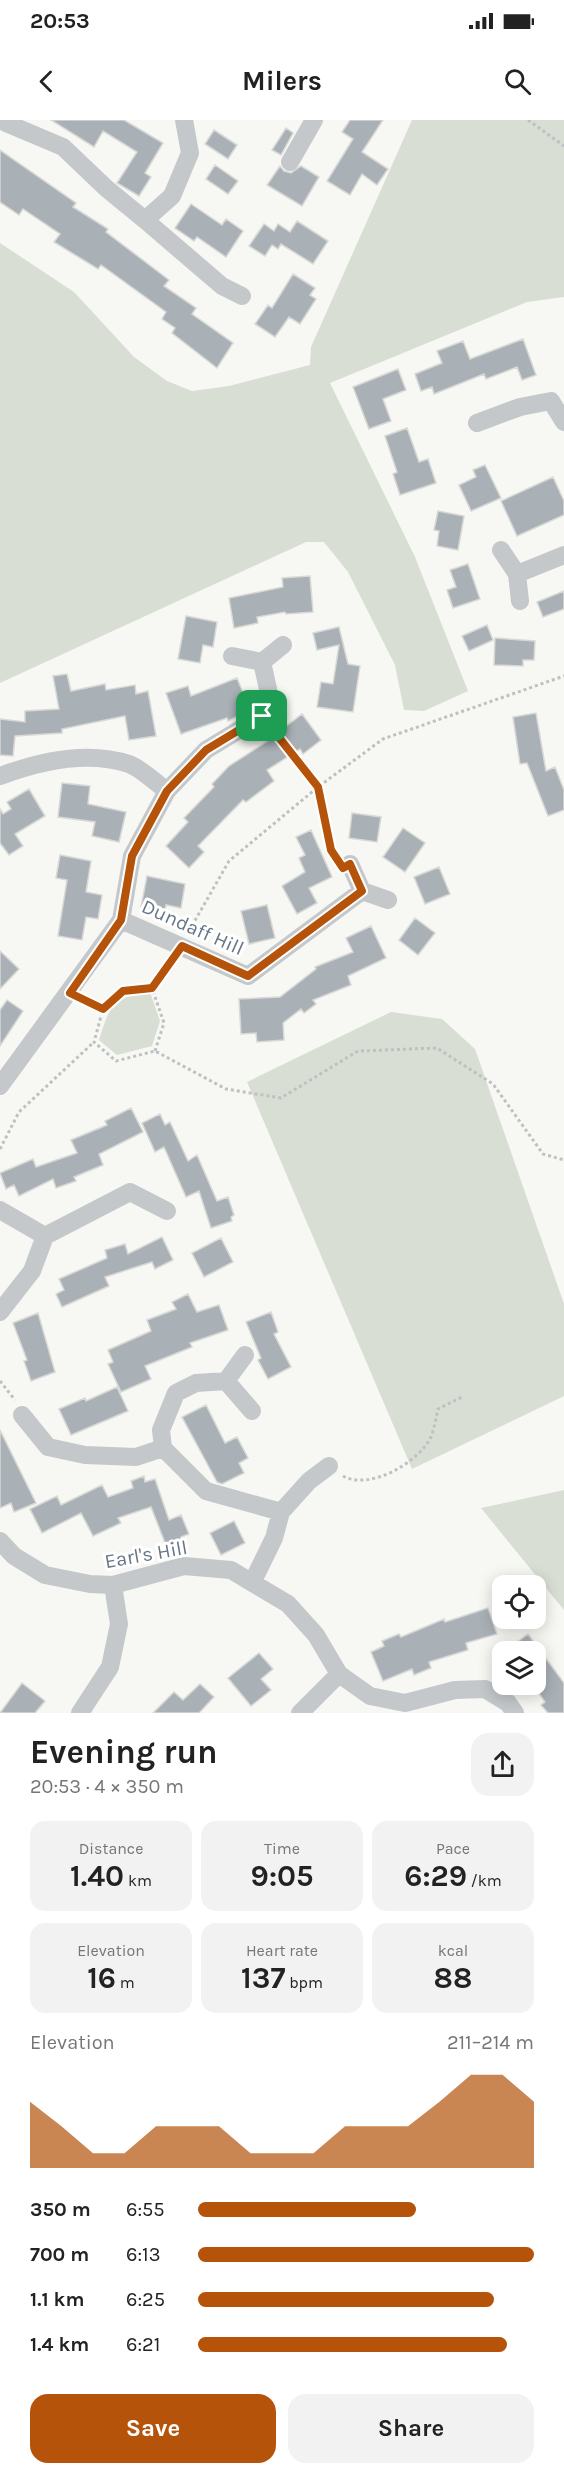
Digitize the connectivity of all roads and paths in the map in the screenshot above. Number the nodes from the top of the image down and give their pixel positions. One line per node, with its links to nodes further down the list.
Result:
1 (184, 120): 7 (street)
2 (314, 120): 6 (street)
3 (528, 120): 5 (path)
4 (6, 123): 7 (street)
5 (564, 146)
6 (290, 162)
7 (145, 220): 8 (street)
8 (242, 296)
9 (564, 422): 10 (street)
10 (477, 423)
11 (501, 550): 13 (street)
12 (564, 555): 13 (street)
13 (517, 574): 14 (street)
14 (520, 601)
15 (283, 645): 17 (street)
16 (232, 656): 17 (street)
17 (262, 662): 19 (street)
18 (564, 676): 21 (path)
19 (262, 716): 21 (path); 22 (street)
20 (0, 776): 22 (street)
21 (318, 787): 23 (path); 27 (path)
22 (167, 791): 26 (street)
23 (350, 864): 24 (street)
24 (362, 891): 25 (street); 27 (street, Dundaff Hill)
25 (388, 900)
26 (121, 920): 27 (street, Dundaff Hill); 29 (street)
27 (182, 946): 28 (path)
28 (152, 988): 30 (path); 32 (path)
29 (70, 993): 30 (path); 33 (street)
30 (103, 1009): 31 (path)
31 (94, 1042): 32 (path); 34 (path)
32 (155, 1051): 35 (path)
33 (0, 1086)
34 (0, 1149)
35 (564, 1160)
36 (0, 1210): 38 (street)
37 (167, 1210): 38 (street)
38 (45, 1236): 39 (street)
39 (0, 1312)
40 (245, 1355): 42 (street)
41 (0, 1380): 45 (path)
42 (226, 1381): 44 (street); 46 (street)
43 (462, 1397): 47 (path)
44 (252, 1411)
45 (22, 1416): 46 (street)
46 (163, 1448): 48 (street)
47 (328, 1466): 48 (street)
48 (281, 1512): 50 (street)
49 (0, 1541): 51 (street, Earl's Hill)
50 (253, 1581): 51 (street, Earl's Hill); 52 (street, Earl's Hill)
51 (113, 1585): 53 (street)
52 (339, 1674): 54 (street); 55 (street, Earl's Hill)
53 (80, 1713)
54 (300, 1713)
55 (515, 1713)

